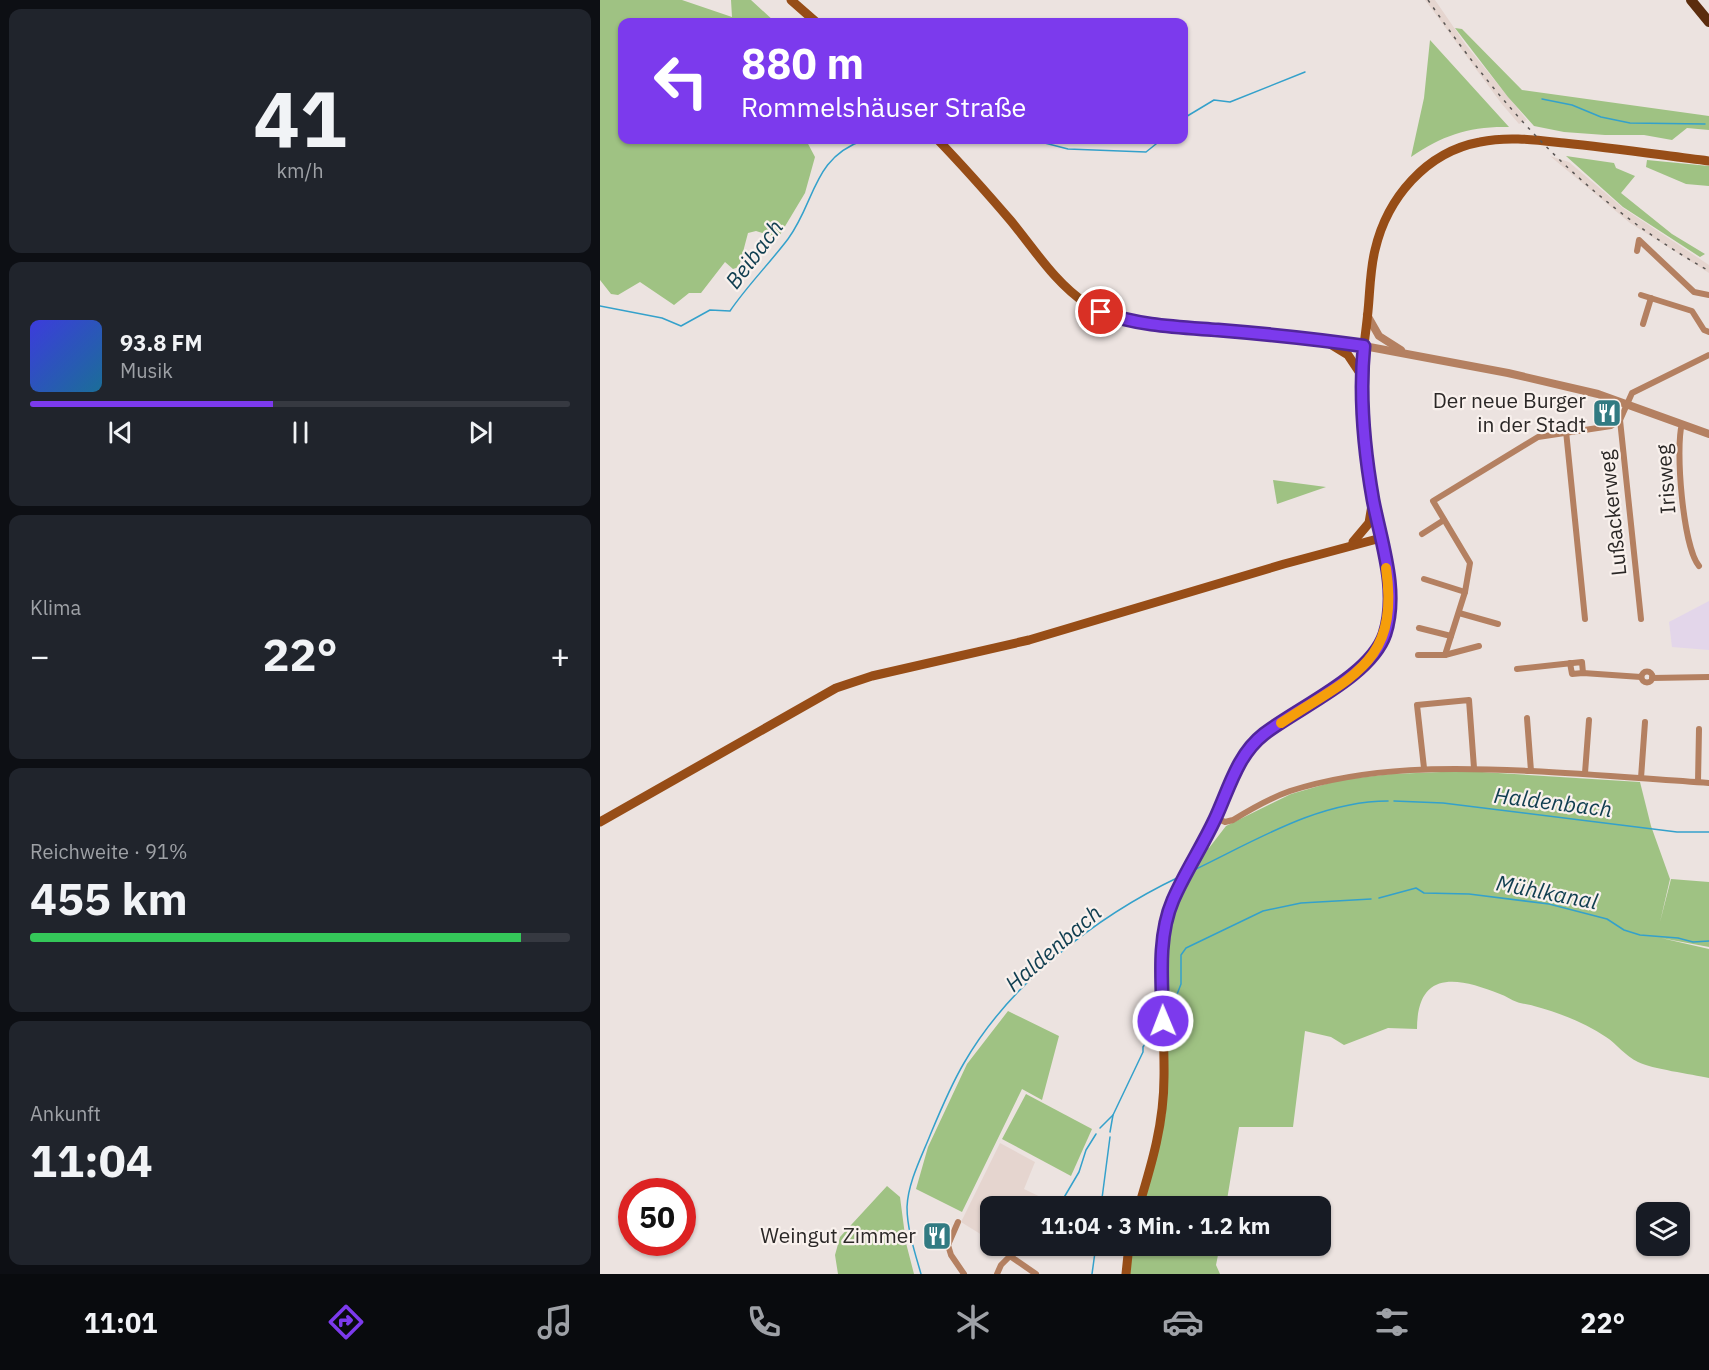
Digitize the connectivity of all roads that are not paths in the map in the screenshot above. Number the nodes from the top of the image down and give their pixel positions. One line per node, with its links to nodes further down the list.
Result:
1 (791, 0): 4 (main road)
2 (1693, 0): 3 (highway); 5 (highway)
3 (1709, 10)
4 (811, 18)
5 (1709, 22)
6 (942, 144): 15 (main road)
7 (1709, 161): 12 (main road)
8 (1637, 251): 10 (street)
9 (1641, 295): 11 (street)
10 (1709, 295)
11 (1651, 298): 13 (street); 14 (street)
12 (1367, 315): 16 (main road); 18 (street)
13 (1643, 324)
14 (1709, 332)
15 (1327, 341): 16 (main road); 19 (main road)
16 (1364, 346): 18 (street); 19 (main road)
17 (1709, 354): 20 (street)
18 (1409, 355): 20 (street)
19 (1361, 375): 25 (main road)
20 (1626, 404): 21 (street, Lußackerweg); 22 (street)
21 (1620, 420): 23 (street); 35 (street, Lußackerweg)
22 (1682, 424): 24 (street); 30 (street, Irisweg)
23 (1566, 431): 26 (street); 34 (street)
24 (1709, 434)
25 (1373, 499): 28 (main road); 29 (main road)
26 (1444, 520): 27 (street); 32 (street)
27 (1422, 534)
28 (1381, 538): 29 (main road); 57 (main road)
29 (1349, 546): 58 (main road)
30 (1699, 566)
31 (1424, 579): 32 (street)
32 (1465, 592): 33 (street)
33 (1459, 613): 36 (street); 38 (street)
34 (1585, 619)
35 (1641, 619)
36 (1498, 624)
37 (1419, 628): 38 (street)
38 (1451, 636): 41 (street)
39 (1479, 646): 41 (street)
40 (1418, 655): 41 (street)
41 (1445, 655)
42 (1570, 663): 43 (street); 44 (street); 44 (street)
43 (1517, 669)
44 (1583, 672): 45 (street)
45 (1709, 677)
46 (1527, 718): 52 (street)
47 (1589, 720): 53 (street)
48 (1645, 722): 54 (street)
49 (1700, 729): 55 (street)
50 (1424, 768): 51 (street); 51 (street); 57 (street)
51 (1474, 768): 52 (street)
52 (1531, 771): 53 (street)
53 (1586, 773): 54 (street)
54 (1641, 778): 55 (street)
55 (1698, 782): 56 (street)
56 (1709, 783)
57 (1215, 818): 59 (main road)
58 (600, 822)
59 (1142, 1196)
60 (958, 1222): 62 (street)
61 (1128, 1256): 65 (main road)
62 (964, 1274)
63 (997, 1274): 64 (street)
64 (1036, 1274)
65 (1126, 1274)

